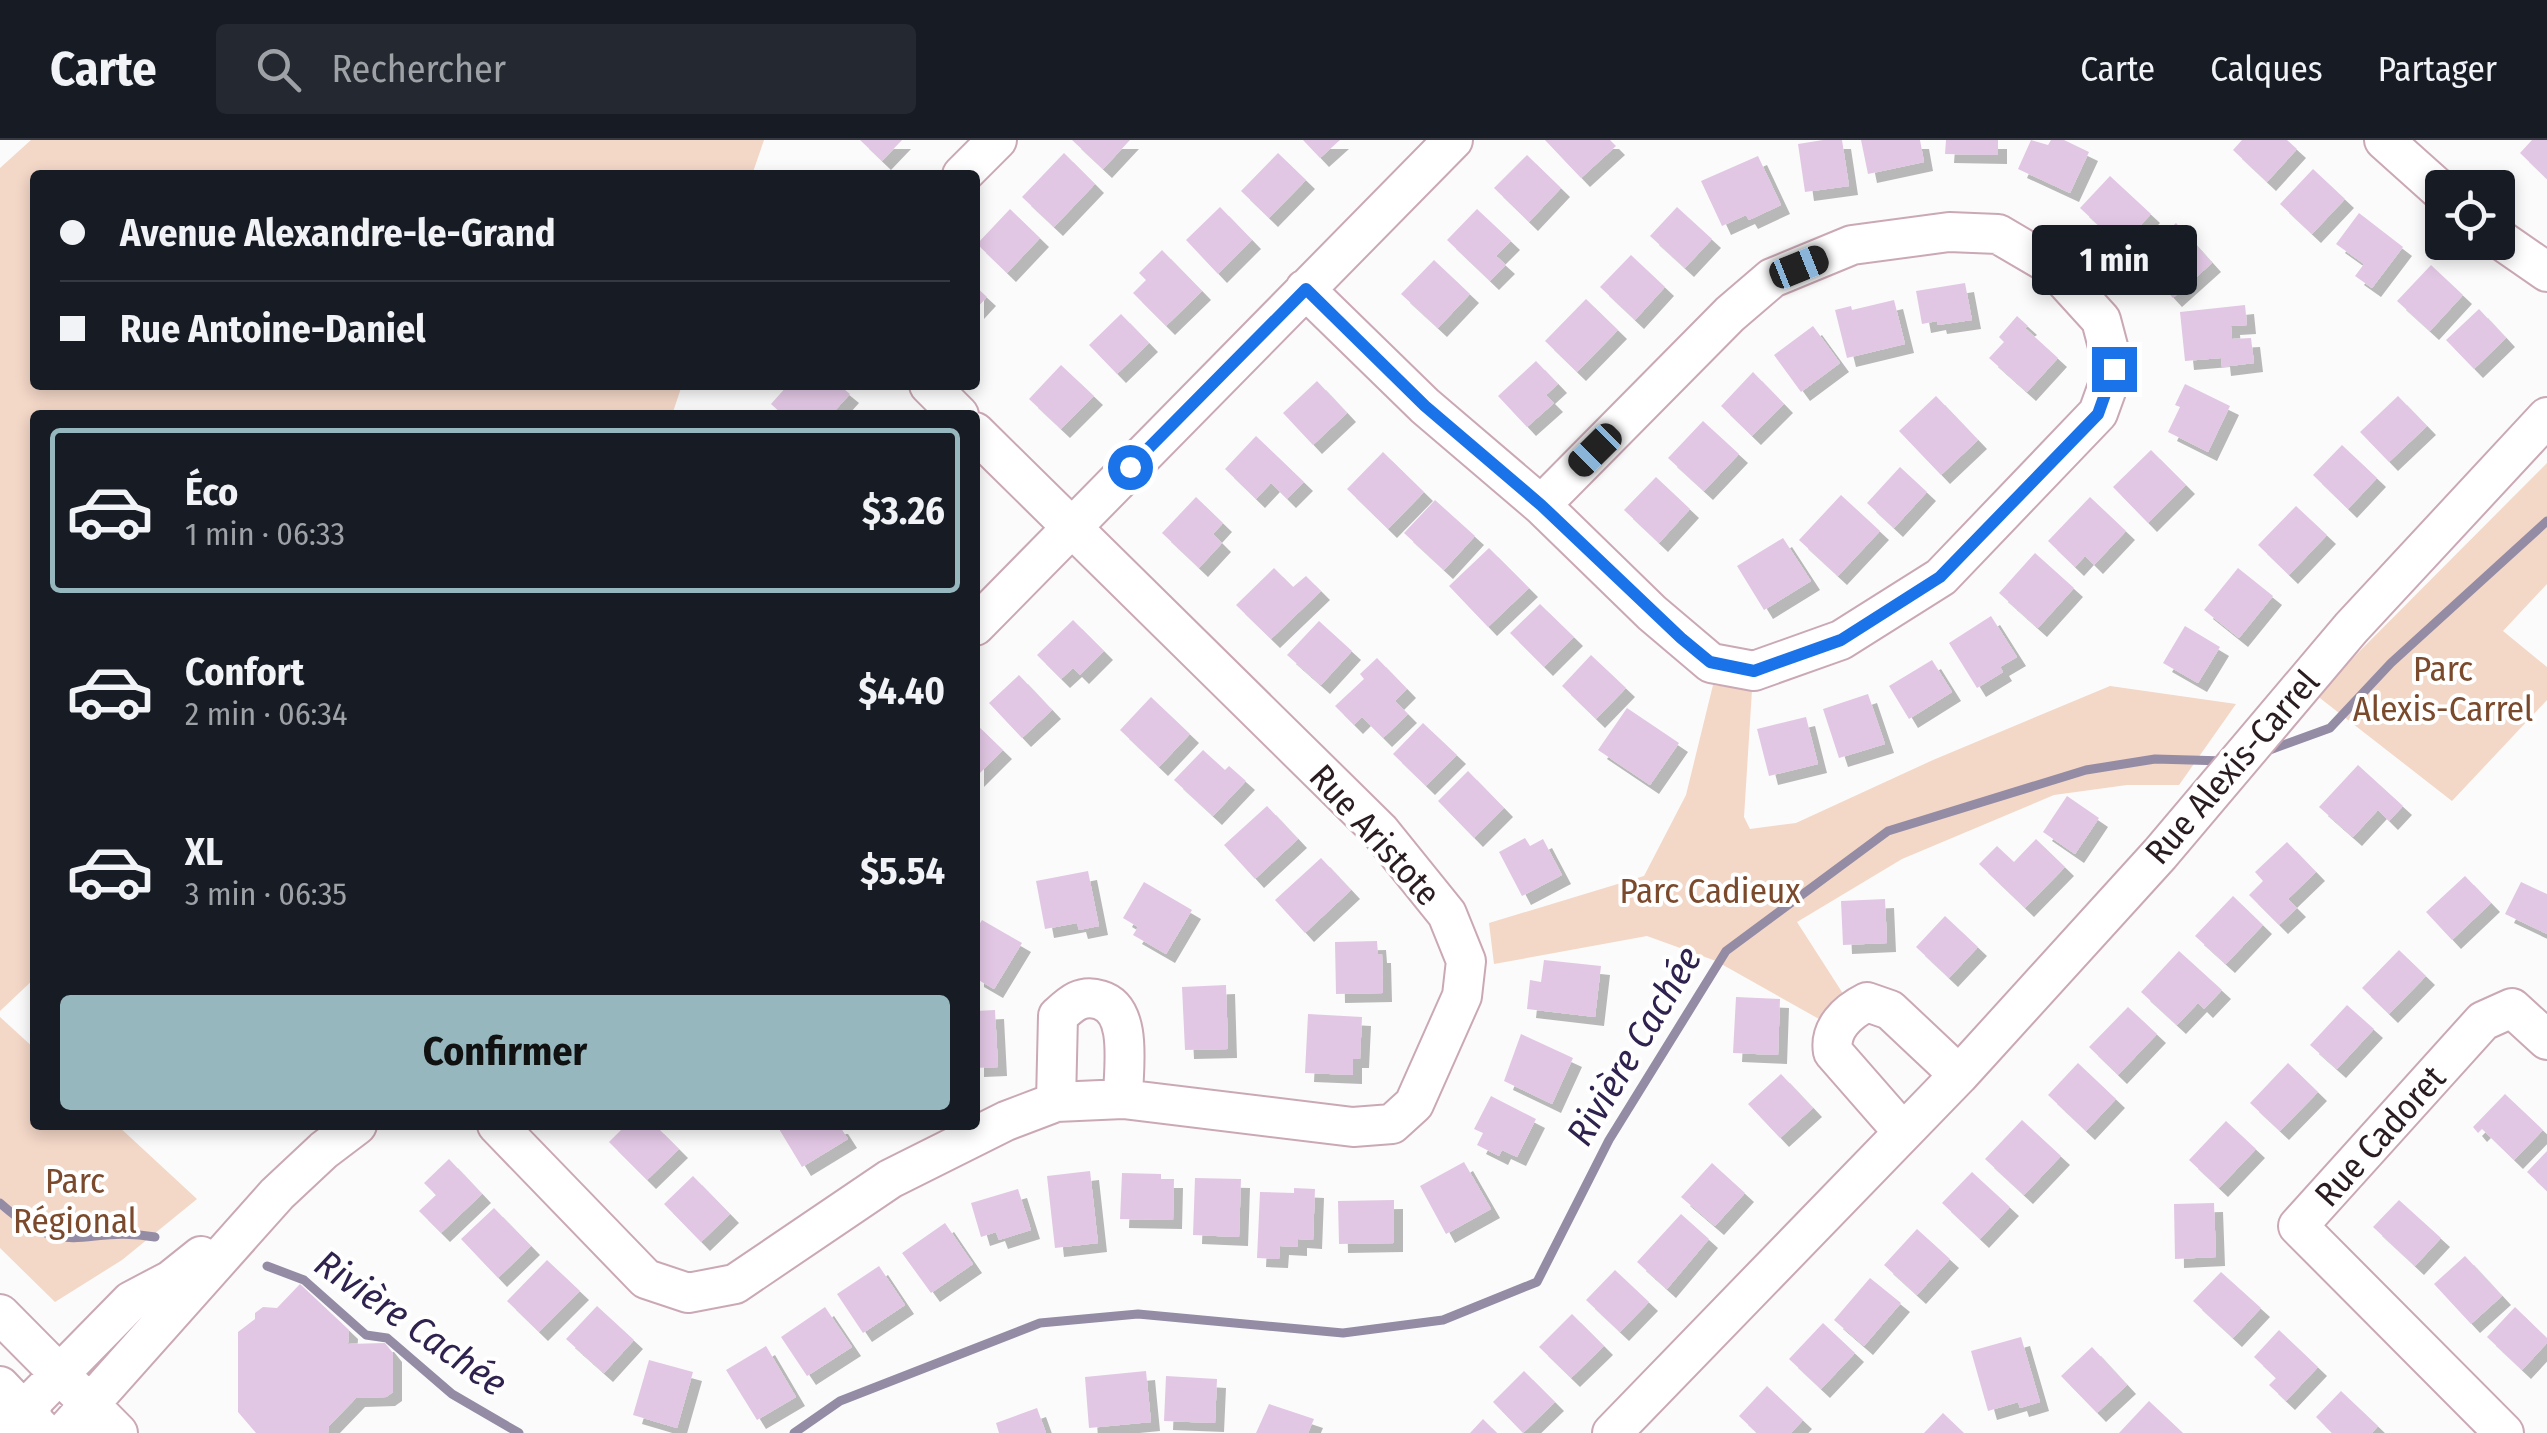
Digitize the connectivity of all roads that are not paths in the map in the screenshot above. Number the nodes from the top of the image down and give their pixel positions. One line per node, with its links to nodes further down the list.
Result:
1 (997, 140): 4 (street)
2 (1452, 140): 8 (street)
3 (2384, 140): 5 (street)
4 (967, 170)
5 (2425, 177)
6 (2515, 250): 7 (street)
7 (2547, 272)
8 (1306, 289): 13 (street); 14 (street)
9 (935, 390): 10 (street)
10 (953, 410)
11 (2547, 417): 17 (street, Rue Alexis-Carrel)
12 (980, 437): 14 (street, Rue Aristote)
13 (1541, 505): 13 (street)
14 (1070, 528): 15 (street); 18 (street, Rue Aristote)
15 (980, 621)
16 (2547, 1040): 29 (street, Rue Cadoret)
17 (1958, 1074): 22 (street, Rue Alexis-Carrel); 22 (street)
18 (1122, 1099): 19 (street, Rue Aristote); 19 (street)
19 (1056, 1102): 21 (street, Rue Aristote)
20 (350, 1130): 23 (street)
21 (502, 1130)
22 (1903, 1132): 28 (street, Rue Alexis-Carrel)
23 (277, 1194): 25 (street); 26 (street)
24 (0, 1314): 26 (street)
25 (90, 1404): 26 (street); 27 (street)
26 (32, 1412)
27 (118, 1433)
28 (1612, 1433)
29 (2504, 1433)

